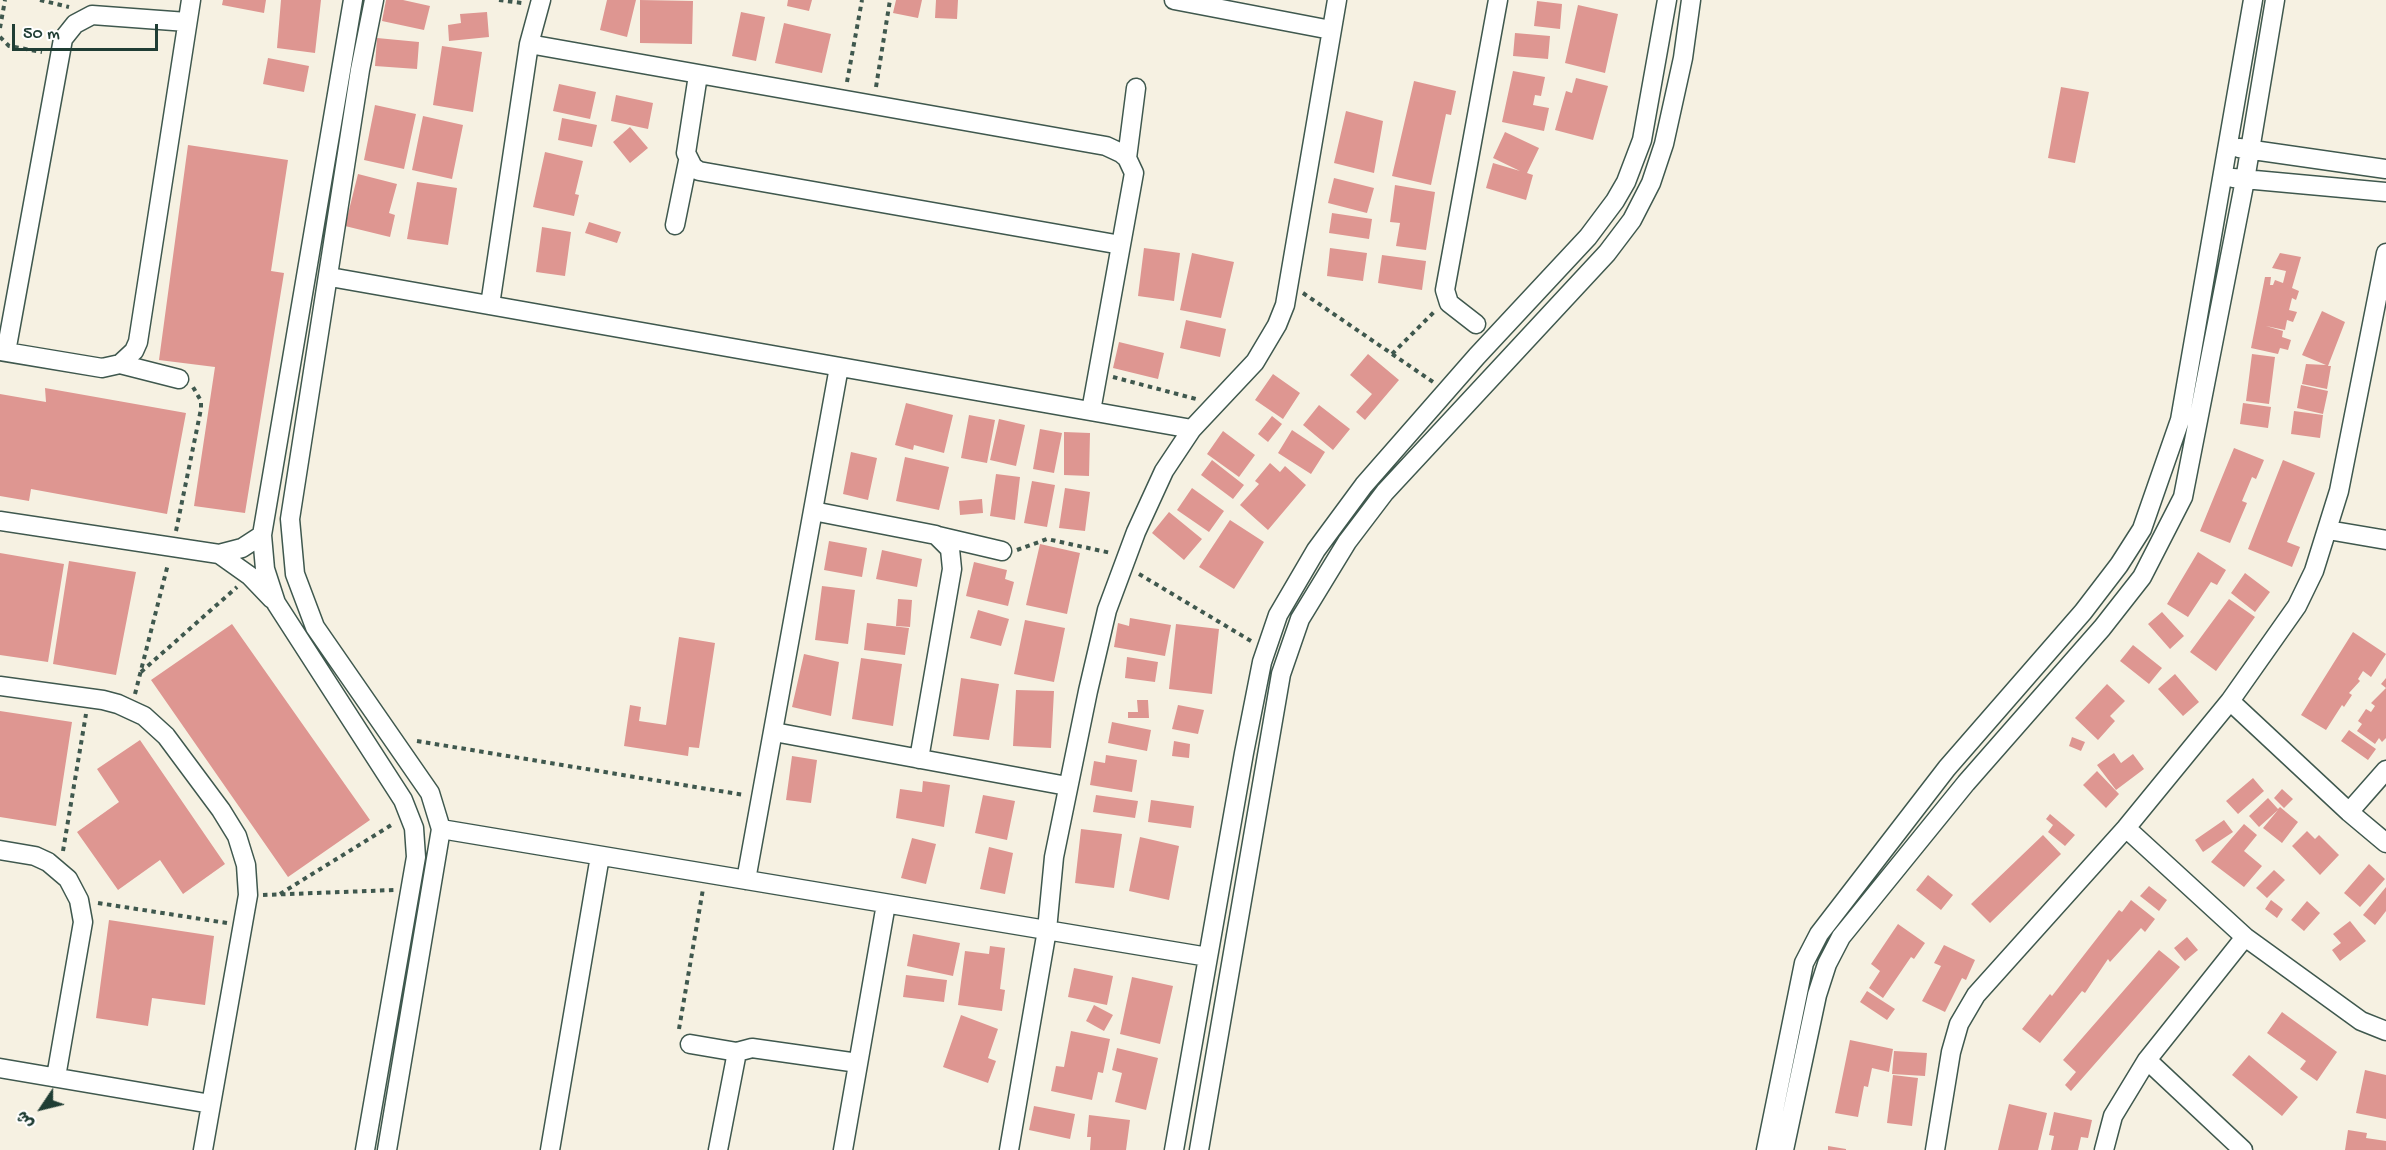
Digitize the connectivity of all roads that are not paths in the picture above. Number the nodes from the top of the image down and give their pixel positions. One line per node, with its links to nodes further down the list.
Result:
1 (191, 0): 12 (street)
2 (353, 0): 17 (street)
3 (374, 0): 18 (street)
4 (1174, 0): 13 (street)
5 (1337, 0): 13 (street)
6 (1498, 0): 34 (street)
7 (1667, 0): 15 (street)
8 (1691, 0): 16 (street)
9 (2253, 0): 21 (street)
10 (2275, 0): 22 (street)
11 (540, 3): 14 (street)
12 (187, 22): 35 (street); 36 (street)
13 (1331, 30): 40 (street)
14 (529, 44): 19 (street); 33 (street)
15 (1658, 53): 16 (street); 55 (street)
16 (1683, 58): 56 (street)
17 (340, 66): 18 (street); 44 (street)
18 (360, 70): 32 (street)
19 (698, 75): 23 (street); 24 (street)
20 (1136, 88): 23 (street)
21 (2226, 147): 22 (street); 26 (street)
22 (2249, 149): 25 (street); 27 (street)
23 (1127, 158): 30 (street)
24 (688, 161): 29 (street); 30 (street)
25 (2386, 169)
26 (2222, 176): 27 (street); 58 (street)
27 (2245, 180): 28 (street); 60 (street)
28 (2386, 192)
29 (675, 225)
30 (1121, 245): 39 (street)
31 (2386, 253): 43 (street)
32 (330, 277): 33 (street); 50 (street)
33 (490, 305): 37 (street)
34 (1476, 324)
35 (3, 351): 36 (street)
36 (120, 364): 38 (street)
37 (839, 367): 39 (street); 41 (street)
38 (179, 379)
39 (1090, 411): 40 (street)
40 (1192, 429): 61 (street)
41 (813, 511): 45 (street); 54 (street)
42 (0, 521): 48 (street)
43 (2328, 530): 46 (street); 53 (street)
44 (262, 535): 48 (street); 49 (street)
45 (936, 535): 47 (street); 57 (street)
46 (2386, 540)
47 (1002, 551)
48 (219, 554): 49 (street)
49 (276, 603): 52 (street)
50 (350, 681): 52 (street); 64 (street)
51 (0, 686): 82 (street)
52 (332, 692): 80 (street)
53 (2230, 701): 62 (street); 63 (street)
54 (774, 732): 57 (street); 68 (street)
55 (1244, 753): 56 (street); 72 (street)
56 (1267, 755): 91 (street)
57 (919, 759): 61 (street)
58 (1947, 768): 60 (street); 92 (street)
59 (2386, 770): 62 (street)
60 (1966, 783): 93 (street)
61 (1067, 786): 70 (street)
62 (2349, 812): 65 (street)
63 (2126, 828): 71 (street); 94 (street)
64 (441, 829): 67 (street); 81 (street)
65 (2386, 843)
66 (0, 850): 79 (street)
67 (600, 856): 68 (street); 86 (street)
68 (746, 880): 69 (street)
69 (886, 904): 70 (street); 77 (street)
70 (1047, 930): 72 (street); 89 (street)
71 (2245, 937): 73 (street); 76 (street)
72 (1208, 957): 90 (street)
73 (2386, 1031)
74 (690, 1044): 75 (street)
75 (737, 1052): 77 (street); 87 (street)
76 (2146, 1060): 95 (street); 96 (street)
77 (858, 1063): 88 (street)
78 (0, 1068): 79 (street)
79 (56, 1077): 82 (street)
80 (377, 1083): 81 (street); 84 (street)
81 (399, 1086): 85 (street)
82 (211, 1104): 83 (street)
83 (203, 1150)
84 (365, 1150)
85 (387, 1150)
86 (550, 1150)
87 (718, 1150)
88 (843, 1150)
89 (1009, 1150)
90 (1174, 1150)
91 (1199, 1150)
92 (1766, 1150)
93 (1784, 1150)
94 (1935, 1150)
95 (2104, 1150)
96 (2242, 1150)

